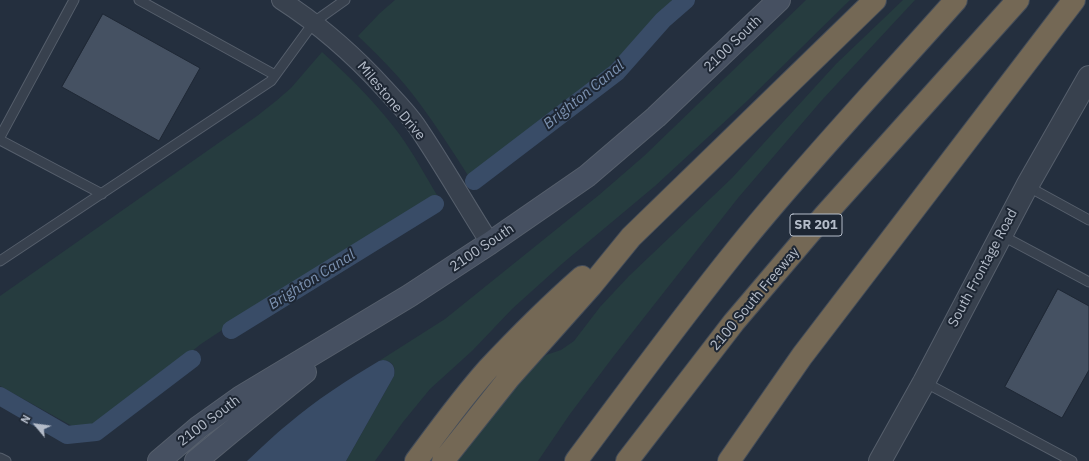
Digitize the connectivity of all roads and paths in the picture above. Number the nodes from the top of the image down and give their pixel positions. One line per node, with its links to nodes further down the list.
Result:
1 (74, 0): 13 (lane)
2 (139, 0): 11 (lane)
3 (281, 0): 10 (street, Milestone Drive)
4 (345, 0): 10 (lane)
5 (779, 0): 19 (main road, 2100 South)
6 (875, 0): 18 (highway)
7 (956, 0): 30 (highway, SR 201)
8 (1018, 0): 31 (highway, 2100 South Freeway / SR 201)
9 (1074, 0): 32 (highway)
10 (314, 22): 11 (lane); 19 (street, Milestone Drive)
11 (275, 75): 15 (lane)
12 (1089, 77): 14 (street, South Frontage Road)
13 (0, 139): 15 (lane)
14 (1026, 186): 16 (lane); 17 (street, South Frontage Road)
15 (102, 194): 20 (lane)
16 (1089, 220)
17 (1000, 234): 21 (lane); 23 (street, South Frontage Road)
18 (631, 237): 28 (highway); 29 (highway)
19 (490, 244): 22 (main road, 2100 South)
20 (0, 261)
21 (1089, 282)
22 (409, 296): 26 (main road, 2100 South); 27 (main road)
23 (924, 382): 33 (street, South Frontage Road); 34 (lane)
24 (0, 458): 25 (lane)
25 (6, 461)
26 (159, 461)
27 (196, 461)
28 (416, 461)
29 (443, 461)
30 (576, 461)
31 (627, 461)
32 (729, 461)
33 (880, 461)
34 (1072, 461)

